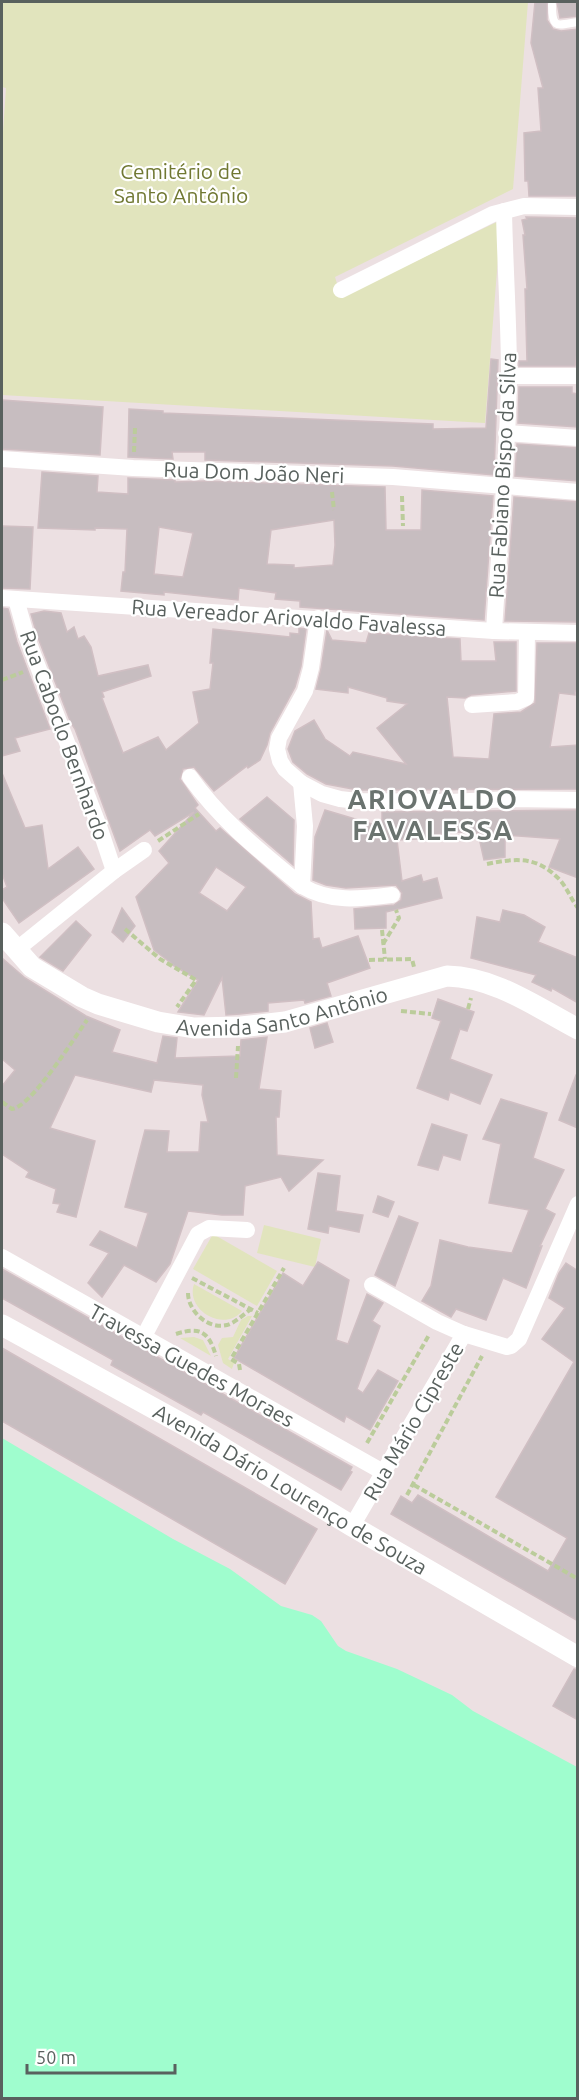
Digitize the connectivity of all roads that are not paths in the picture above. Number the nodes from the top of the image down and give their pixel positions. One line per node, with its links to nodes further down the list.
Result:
1 (552, 5): 2 (lane)
2 (578, 22)
3 (578, 207): 4 (street)
4 (504, 211): 5 (street); 6 (street, Rua Fabiano Bispo da Silva)
5 (341, 290)
6 (509, 376): 7 (street); 8 (street, Rua Fabiano Bispo da Silva)
7 (575, 376)
8 (506, 433): 9 (street); 11 (street, Rua Fabiano Bispo da Silva)
9 (578, 438)
10 (2, 459): 11 (street, Rua Dom João Neri)
11 (505, 486): 12 (street, Rua Dom João Neri); 15 (street, Rua Fabiano Bispo da Silva)
12 (578, 492)
13 (9, 598): 14 (street, Rua Vereador Ariovaldo Favalessa); 23 (street, Rua Caboclo Bernhardo)
14 (318, 618): 15 (street, Rua Vereador Ariovaldo Favalessa); 20 (street)
15 (494, 631): 16 (street, Rua Vereador Ariovaldo Favalessa)
16 (526, 633): 17 (street, Rua Vereador Ariovaldo Favalessa); 18 (street)
17 (578, 633)
18 (472, 705)
19 (190, 777): 24 (street)
20 (301, 783): 21 (street); 24 (street)
21 (578, 800)
22 (144, 850): 23 (street)
23 (114, 871): 27 (street)
24 (302, 886): 25 (street)
25 (392, 895)
26 (2, 933): 27 (street, Avenida Santo Antônio)
27 (16, 950): 28 (street, Avenida Santo Antônio)
28 (578, 1029)
29 (578, 1204): 34 (street, Rua Mário Cipreste)
30 (247, 1230): 35 (street)
31 (2, 1257): 35 (street, Travessa Guedes Moraes)
32 (372, 1285): 34 (street)
33 (2, 1325): 37 (street, Avenida Dário Lourenço de Souza)
34 (464, 1334): 36 (street, Rua Mário Cipreste)
35 (143, 1338): 36 (street, Travessa Guedes Moraes)
36 (383, 1473): 37 (street, Rua Mário Cipreste)
37 (352, 1526): 38 (street, Avenida Dário Lourenço de Souza)
38 (578, 1657)

